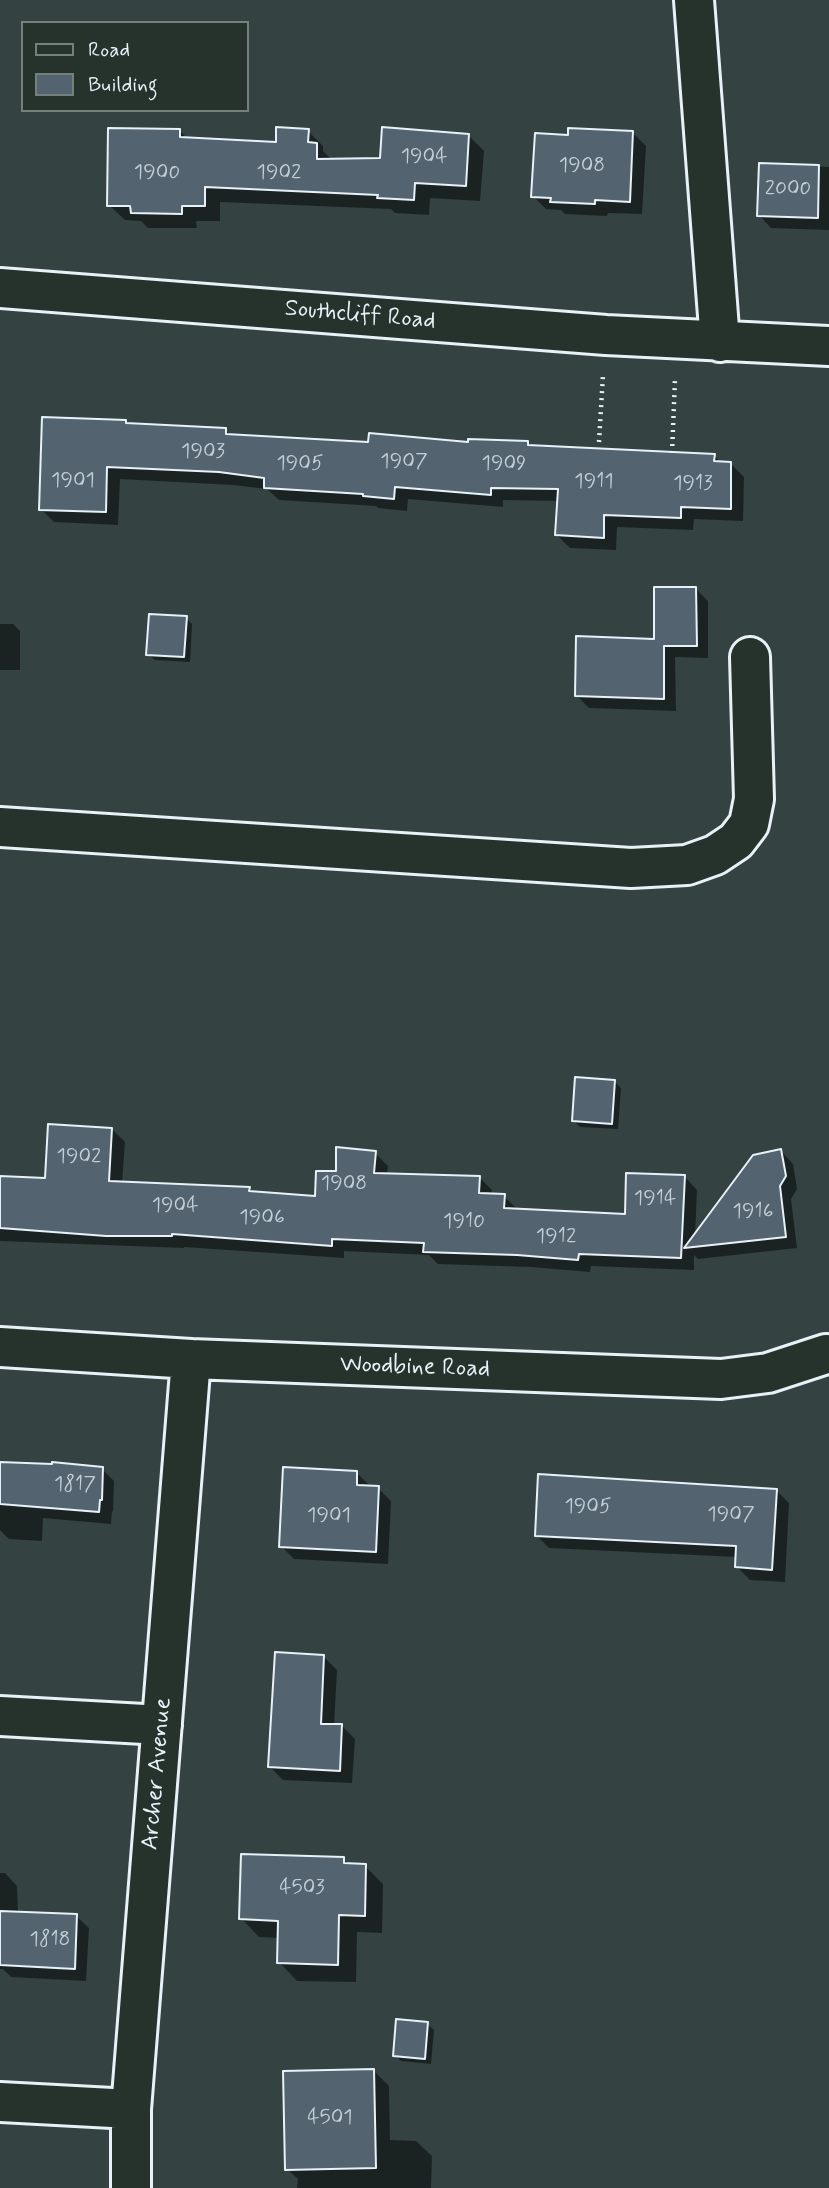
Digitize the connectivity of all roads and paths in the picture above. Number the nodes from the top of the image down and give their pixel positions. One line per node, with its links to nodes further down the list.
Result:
1 (694, 0): 3 (street)
2 (0, 288): 3 (street, Southcliff Road)
3 (720, 342): 4 (street, Southcliff Road)
4 (829, 346)
5 (603, 376): 7 (path)
6 (675, 380): 8 (path)
7 (599, 442)
8 (672, 453)
9 (750, 657): 10 (street)
10 (0, 827)
11 (0, 1347): 13 (street, Woodbine Road)
12 (826, 1354): 13 (street, Woodbine Road)
13 (191, 1359): 15 (street, Archer Avenue)
14 (0, 1716): 15 (street)
15 (162, 1726): 17 (street, Archer Avenue)
16 (0, 2102): 17 (street)
17 (131, 2109): 18 (street, Archer Avenue)
18 (131, 2188)

